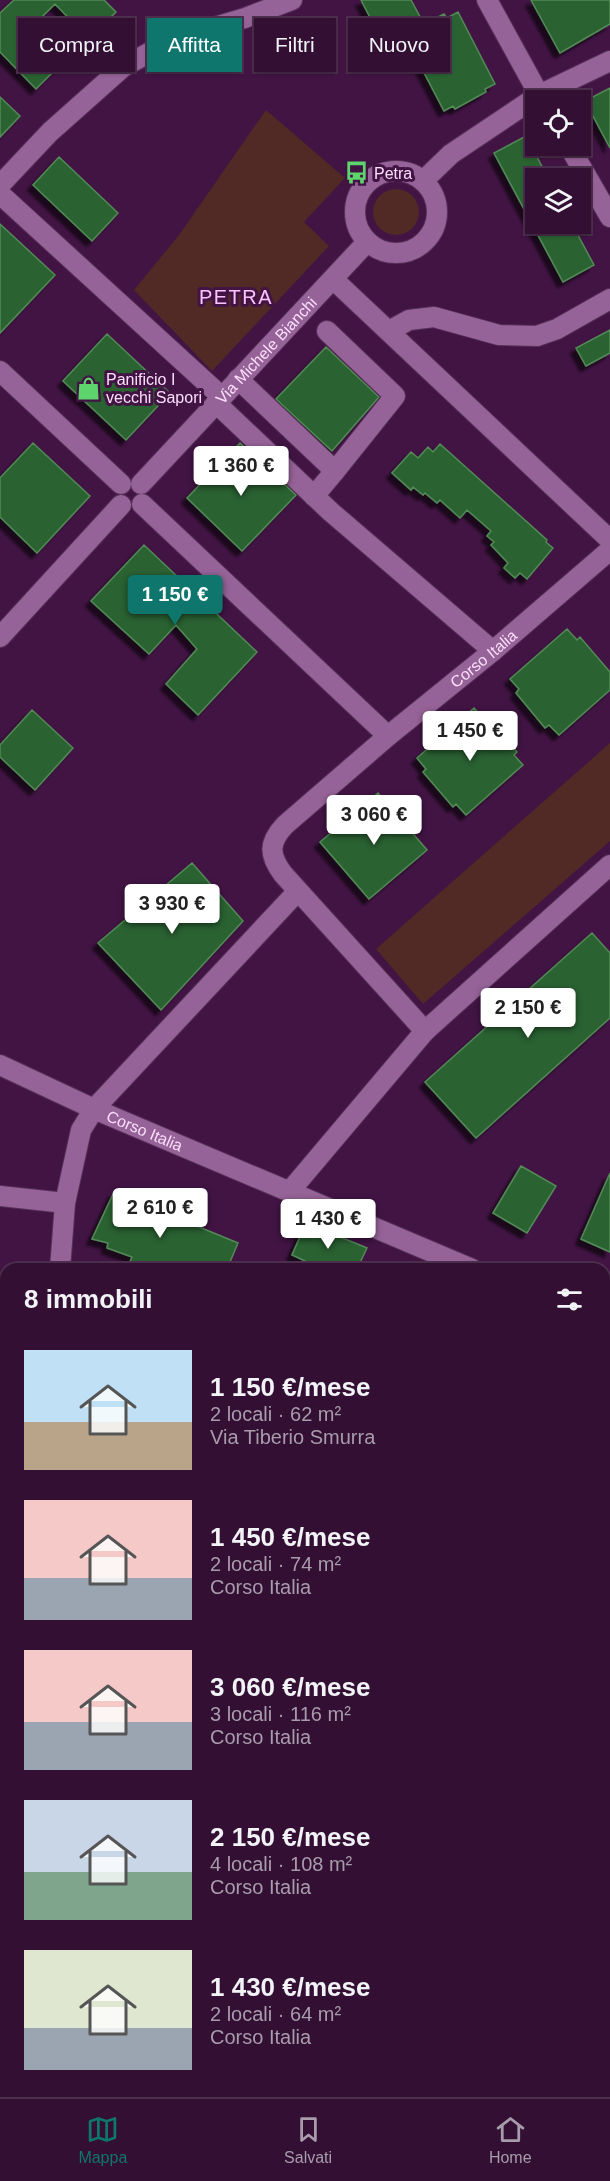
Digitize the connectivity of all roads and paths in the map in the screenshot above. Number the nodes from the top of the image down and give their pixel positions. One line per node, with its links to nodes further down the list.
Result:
1 (292, 0): 9 (street)
2 (487, 0): 4 (street)
3 (610, 62): 5 (street)
4 (537, 90)
5 (556, 90)
6 (525, 108): 8 (street)
7 (574, 156): 11 (street)
8 (423, 181): 12 (street); 12 (street)
9 (0, 185)
10 (0, 194): 19 (street)
11 (610, 217)
12 (367, 242): 13 (street, Via Michele Bianchi)
13 (333, 279): 16 (street); 18 (street, Via Michele Bianchi)
14 (610, 299): 16 (street)
15 (327, 331): 20 (street)
16 (389, 331): 25 (street)
17 (0, 371): 21 (street)
18 (238, 379): 19 (street, Via Michele Bianchi); 20 (street)
19 (219, 400): 22 (street, Via Michele Bianchi); 23 (street)
20 (334, 471): 23 (street)
21 (121, 484): 22 (street); 24 (street)
22 (141, 494): 24 (street); 29 (street)
23 (314, 496): 28 (street)
24 (120, 505): 27 (street)
25 (610, 540)
26 (610, 549): 28 (street, Corso Italia)
27 (0, 637)
28 (493, 651): 29 (street, Corso Italia)
29 (388, 736): 31 (street, Corso Italia)
30 (610, 865): 32 (street)
31 (297, 892): 32 (street, Corso Italia); 34 (street)
32 (425, 1031): 35 (street)
33 (2, 1069): 34 (street, Corso Italia)
34 (94, 1109): 35 (street, Corso Italia); 37 (street)
35 (290, 1191): 39 (street, Corso Italia)
36 (0, 1196): 37 (street)
37 (65, 1203): 38 (street)
38 (60, 1263)
39 (458, 1263)

